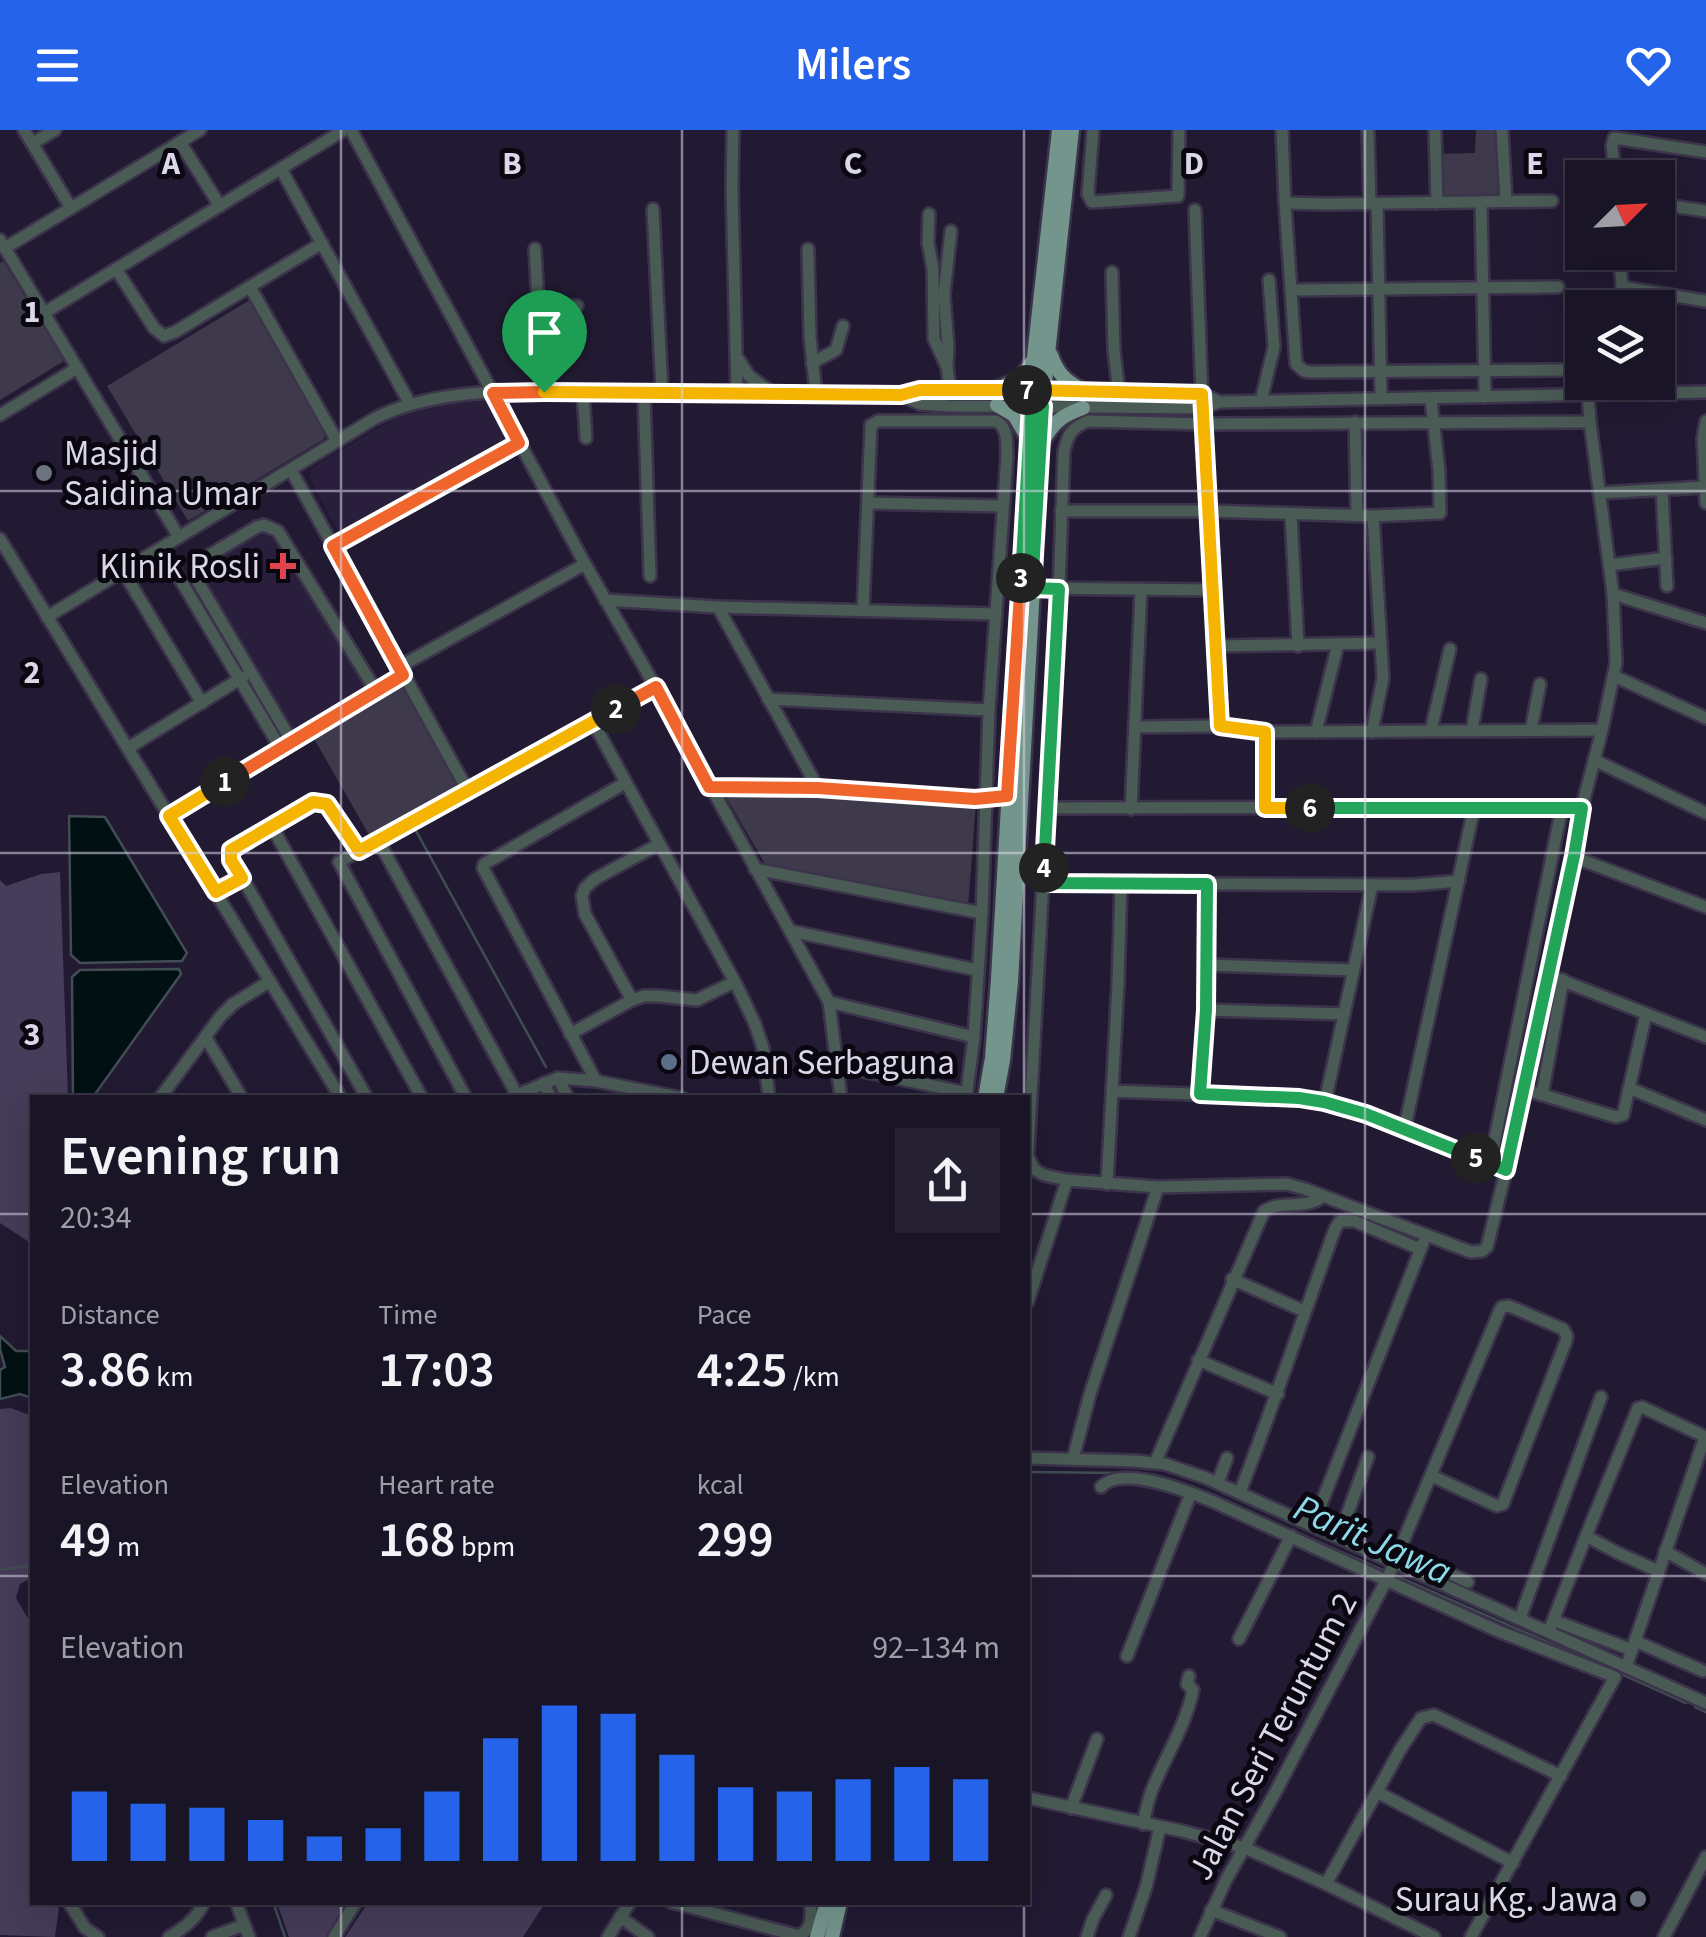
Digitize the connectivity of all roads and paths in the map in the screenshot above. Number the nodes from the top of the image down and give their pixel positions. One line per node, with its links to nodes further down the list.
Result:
1 (24, 130): 16 (street)
2 (55, 130): 16 (street)
3 (200, 130): 15 (street)
4 (348, 130): 19 (street); 74 (street)
5 (733, 130): 54 (street)
6 (1058, 130): 55 (main road)
7 (1072, 130): 53 (main road)
8 (1094, 130): 9 (street)
9 (1179, 130)
10 (1282, 130): 23 (street)
11 (1368, 130): 25 (street)
12 (1436, 130): 24 (street)
13 (1502, 130): 21 (street)
14 (1630, 135): 17 (street); 18 (street)
15 (180, 142): 26 (street); 28 (street)
16 (32, 144): 28 (street)
17 (1706, 152)
18 (1613, 160)
19 (281, 168): 26 (street); 34 (street)
20 (1552, 200): 21 (street)
21 (1506, 201): 22 (street)
22 (1481, 202): 24 (street); 45 (street)
23 (1284, 203): 25 (street); 46 (street)
24 (1437, 203): 25 (street)
25 (1374, 204): 47 (street)
26 (220, 206): 38 (street)
27 (1675, 206): 31 (street)
28 (72, 208): 35 (street)
29 (653, 208): 69 (street)
30 (1196, 210): 77 (street)
31 (1706, 211)
32 (928, 214): 57 (street)
33 (951, 231): 57 (street)
34 (322, 243): 42 (street); 89 (street)
35 (2, 244): 51 (street)
36 (535, 249): 63 (street)
37 (808, 250): 56 (street)
38 (116, 269): 42 (street); 51 (street)
39 (1621, 270): 44 (street)
40 (1112, 272): 72 (street)
41 (1269, 280): 87 (street)
42 (250, 287): 100 (street)
43 (1558, 287): 45 (street)
44 (1622, 287): 48 (street); 49 (street)
45 (1482, 288): 47 (street); 60 (street)
46 (1291, 290): 47 (street); 61 (street)
47 (1378, 290): 61 (street)
48 (1622, 290)
49 (1706, 301)
50 (577, 306): 63 (street)
51 (44, 313): 58 (street)
52 (843, 326): 56 (street)
53 (1050, 340): 65 (main road); 82 (main road)
54 (736, 356): 62 (street); 75 (street)
55 (1034, 358): 82 (main road); 90 (main road)
56 (812, 363): 76 (street)
57 (947, 367): 64 (street)
58 (77, 368): 93 (street); 116 (street)
59 (1565, 370): 60 (street)
60 (1484, 371): 61 (street); 81 (street)
61 (1380, 372): 84 (street)
62 (737, 375): 70 (street); 71 (street)
63 (543, 387): 67 (street); 74 (street)
64 (950, 390): 78 (street); 90 (street)
65 (1083, 390): 72 (street); 82 (street)
66 (1675, 391): 73 (street)
67 (583, 392): 68 (street); 99 (street)
68 (644, 392): 69 (street); 124 (street)
69 (662, 392): 70 (street)
70 (713, 392): 71 (street)
71 (737, 392): 75 (street)
72 (1118, 392): 77 (street)
73 (1706, 392)
74 (493, 393): 89 (street); 102 (street)
75 (771, 393): 76 (street)
76 (816, 394): 78 (street)
77 (1202, 394): 88 (street); 92 (street)
78 (901, 395): 90 (street)
79 (1565, 395): 80 (street)
80 (1550, 396): 81 (street); 94 (street)
81 (1485, 397): 83 (street)
82 (1038, 398): 90 (street); 91 (street); 101 (main road)
83 (1431, 398): 84 (street); 97 (street)
84 (1380, 399): 87 (street)
85 (1589, 400): 94 (street)
86 (1613, 400): 94 (street)
87 (1260, 401): 88 (street)
88 (1220, 402): 92 (street)
89 (410, 404): 100 (street)
90 (996, 405): 101 (main road); 108 (street); 110 (street)
91 (1083, 408): 92 (street); 101 (main road)
92 (1203, 408): 98 (street)
93 (0, 414)
94 (1590, 416): 97 (street); 107 (street)
95 (1706, 421): 103 (street)
96 (1354, 422): 97 (street); 98 (street); 114 (street)
97 (1434, 422): 115 (street)
98 (1204, 424): 111 (street); 112 (street)
99 (586, 438)
100 (337, 441): 104 (street)
101 (1035, 442): 126 (main road); 170 (main road)
102 (519, 443): 118 (street); 120 (street)
103 (1705, 459): 105 (street)
104 (291, 470): 116 (street); 118 (street)
105 (1705, 487): 106 (street); 109 (street)
106 (1662, 490): 107 (street); 119 (street)
107 (1598, 493): 121 (street)
108 (868, 502): 110 (street); 132 (street)
109 (1706, 503)
110 (1002, 506): 133 (street)
111 (1061, 511): 112 (street); 126 (street)
112 (1209, 511): 113 (street); 128 (street)
113 (1291, 515): 114 (street); 139 (street)
114 (1357, 515): 115 (street)
115 (1373, 516): 136 (street)
116 (179, 537): 123 (street)
117 (0, 539): 134 (street)
118 (333, 546): 141 (street)
119 (1666, 558): 121 (street); 125 (street)
120 (585, 564): 130 (street); 141 (street)
121 (1608, 565): 129 (street)
122 (174, 569): 142 (street)
123 (124, 571): 134 (street); 149 (street)
124 (650, 576)
125 (1667, 586)
126 (1046, 589): 127 (street); 171 (street); 234 (main road)
127 (1141, 590): 128 (street); 154 (street)
128 (1213, 590): 138 (street)
129 (1613, 594): 135 (street); 143 (street)
130 (605, 600): 131 (street); 146 (street)
131 (718, 607): 132 (street); 148 (street)
132 (863, 610): 133 (street)
133 (996, 614): 150 (street)
134 (48, 617): 163 (street)
135 (1706, 623)
136 (1381, 643): 137 (street); 161 (street)
137 (1338, 644): 139 (street); 160 (street)
138 (1216, 646): 139 (street); 153 (street)
139 (1298, 646)
140 (1450, 649): 155 (street)
141 (401, 671): 147 (street); 168 (street)
142 (245, 676): 147 (street); 149 (street); 162 (street)
143 (1614, 676): 151 (street); 158 (street)
144 (1481, 680): 156 (street)
145 (1540, 684): 157 (street)
146 (656, 687): 152 (street); 166 (street)
147 (376, 691): 162 (street)
148 (768, 698): 150 (street); 167 (street)
149 (202, 702): 163 (street)
150 (989, 710): 169 (street)
151 (1706, 718)
152 (593, 722): 165 (street); 168 (street)
153 (1220, 726): 154 (street); 159 (street)
154 (1135, 727): 176 (street)
155 (1431, 730): 156 (street); 161 (street)
156 (1472, 730): 157 (street)
157 (1531, 730): 158 (street)
158 (1602, 730): 164 (street)
159 (1265, 732): 160 (street); 172 (street)
160 (1316, 732): 161 (street)
161 (1372, 732)
162 (287, 745): 178 (street)
163 (128, 748): 178 (street)
164 (1594, 760): 175 (street); 177 (street)
165 (625, 782): 181 (street); 207 (street)
166 (709, 787): 167 (street); 184 (street)
167 (818, 788): 169 (street)
168 (468, 791): 180 (street)
169 (983, 800): 170 (street); 193 (street)
170 (1006, 801): 233 (main road)
171 (1047, 808): 176 (street); 187 (street)
172 (1265, 808): 173 (street); 176 (street)
173 (1474, 808): 174 (street); 186 (street)
174 (1562, 808): 175 (street); 241 (street)
175 (1582, 808): 183 (street)
176 (1131, 809)
177 (1706, 813)
178 (169, 816): 191 (street)
179 (271, 825): 182 (street); 185 (street); 223 (street)
180 (378, 840): 182 (street); 225 (street)
181 (658, 844): 201 (street); 202 (street)
182 (359, 851): 224 (street)
183 (1574, 856): 192 (street); 198 (street)
184 (755, 869): 193 (street); 194 (street)
185 (242, 878): 191 (street); 222 (street)
186 (1459, 881): 190 (street); 239 (street)
187 (1044, 883): 188 (street); 238 (street)
188 (1121, 884): 189 (street); 217 (street)
189 (1207, 884): 190 (street); 195 (street)
190 (1372, 885): 197 (street)
191 (216, 892): 199 (street)
192 (1706, 906)
193 (982, 914): 196 (street)
194 (790, 931): 196 (street); 203 (street)
195 (1207, 966): 197 (street); 204 (street)
196 (978, 970): 208 (street)
197 (1353, 970): 205 (street)
198 (1548, 976): 200 (street); 216 (street)
199 (270, 980): 210 (street); 221 (street)
200 (1563, 980): 206 (street); 235 (street)
201 (734, 982): 202 (street); 230 (street)
202 (632, 1000): 207 (street)
203 (829, 1002): 208 (street); 211 (street)
204 (1206, 1010): 205 (street); 218 (street)
205 (1344, 1014): 236 (street)
206 (1646, 1014): 209 (street); 215 (street)
207 (570, 1034): 213 (street)
208 (974, 1037): 232 (street)
209 (1706, 1037)
210 (206, 1038): 219 (street); 220 (street)
211 (838, 1066): 231 (street); 232 (street)
212 (558, 1078): 213 (street); 214 (street); 228 (street)
213 (596, 1081): 229 (street)
214 (544, 1084): 226 (street); 227 (street)
215 (1629, 1088): 235 (street); 237 (street)
216 (1522, 1089): 235 (street); 242 (street)
217 (1112, 1091): 218 (street); 244 (street)
218 (1200, 1094): 236 (street)
219 (162, 1095)
220 (240, 1095)
221 (340, 1095)
222 (365, 1095)
223 (420, 1095)
224 (464, 1095)
225 (513, 1095)
226 (516, 1095)
227 (550, 1095)
228 (566, 1095)
229 (667, 1095)
230 (769, 1095)
231 (842, 1095)
232 (966, 1095)
233 (985, 1095)
234 (997, 1095)
235 (1542, 1096)
236 (1324, 1102): 239 (street)
237 (1706, 1120)
238 (1030, 1124)
239 (1404, 1131): 241 (street)
240 (1030, 1161): 243 (street)
241 (1490, 1163): 242 (street)
242 (1506, 1170): 247 (street)
243 (1066, 1180): 244 (street); 250 (street)
244 (1106, 1184): 245 (street)
245 (1158, 1187): 246 (street); 259 (street)
246 (1323, 1196): 247 (street); 249 (street)
247 (1426, 1234): 248 (street)
248 (1420, 1249): 251 (street); 266 (street)
249 (1232, 1279): 251 (street); 252 (street)
250 (1030, 1295)
251 (1304, 1311): 253 (street)
252 (1198, 1360): 253 (street); 260 (street)
253 (1278, 1394): 264 (street)
254 (1601, 1398): 277 (street)
255 (1706, 1437): 269 (street); 270 (street)
256 (1368, 1457): 268 (street)
257 (1030, 1458): 259 (street)
258 (1228, 1458): 262 (street)
259 (1074, 1459): 260 (street)
260 (1154, 1463): 262 (street)
261 (1432, 1476): 261 (street, Jalan Seri Teruntum 2); 271 (street, Jalan Seri Teruntum 2)
262 (1218, 1482): 264 (street)
263 (1100, 1487): 265 (street)
264 (1240, 1492): 266 (street)
265 (1191, 1494): 267 (street); 282 (street)
266 (1314, 1525): 268 (street)
267 (1292, 1536): 271 (street); 280 (street)
268 (1339, 1536): 271 (street)
269 (1586, 1536): 272 (street); 276 (street)
270 (1664, 1552): 272 (street); 273 (street)
271 (1393, 1567): 274 (street); 275 (street); 278 (street); 294 (street, Jalan Seri Teruntum 2)
272 (1658, 1571): 281 (street)
273 (1706, 1574)
274 (1468, 1582)
275 (1504, 1615): 277 (street); 278 (street)
276 (1555, 1617): 279 (street); 281 (street)
277 (1520, 1618): 279 (street)
278 (1498, 1631): 288 (street)
279 (1550, 1632): 283 (street)
280 (1239, 1640)
281 (1633, 1646): 283 (street); 284 (street)
282 (1127, 1656)
283 (1626, 1667): 286 (street)
284 (1704, 1671)
285 (1189, 1676): 292 (street)
286 (1706, 1703)
287 (1097, 1739): 291 (street)
288 (1561, 1776): 289 (street); 296 (street)
289 (1377, 1792): 296 (street); 297 (street)
290 (1030, 1798): 291 (street)
291 (1071, 1808): 292 (street)
292 (1143, 1824): 293 (street)
293 (1160, 1827): 294 (street); 321 (street)
294 (1244, 1848): 297 (street); 308 (street, Jalan Seri Teruntum 2)
295 (1706, 1857): 326 (street)
296 (1513, 1863): 325 (street)
297 (1326, 1884): 324 (street)
298 (1106, 1895): 320 (street)
299 (71, 1905): 313 (street)
300 (203, 1905): 311 (street)
301 (237, 1905): 310 (street)
302 (354, 1905): 315 (street)
303 (628, 1905): 309 (street)
304 (682, 1905): 312 (street)
305 (810, 1905): 312 (street)
306 (826, 1905): 318 (main road)
307 (839, 1905): 319 (main road)
308 (1211, 1910): 322 (street, Jalan Seri Teruntum 2); 323 (street)
309 (620, 1917): 316 (street); 317 (street)
310 (247, 1931): 314 (street)
311 (176, 1935)
312 (799, 1936)
313 (98, 1937)
314 (212, 1937)
315 (334, 1937)
316 (608, 1937)
317 (648, 1937)
318 (818, 1937)
319 (832, 1937)
320 (1087, 1937)
321 (1129, 1937)
322 (1200, 1937)
323 (1280, 1937)
324 (1434, 1937)
325 (1472, 1937)
326 (1664, 1937)

